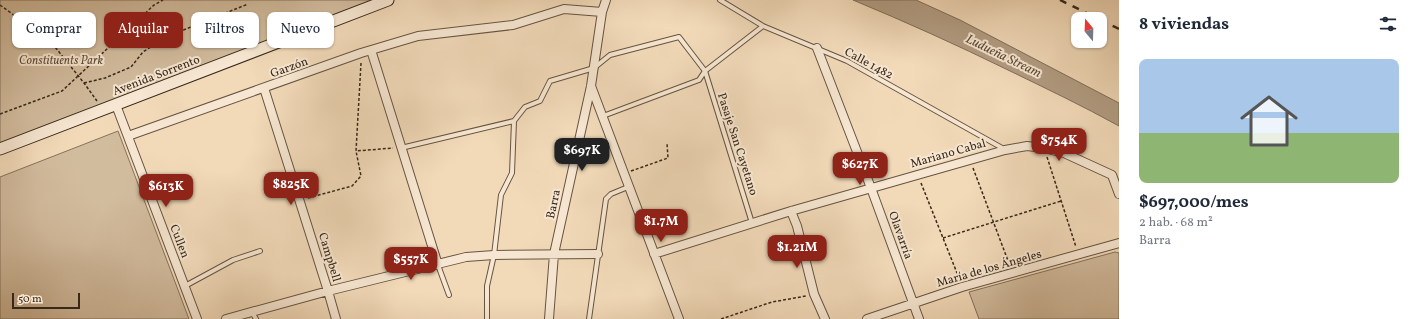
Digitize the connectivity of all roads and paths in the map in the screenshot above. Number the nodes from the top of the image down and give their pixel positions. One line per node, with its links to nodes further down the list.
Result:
1 (162, 0): 14 (path)
2 (388, 0): 18 (main road, Avenida Sorrento)
3 (606, 0): 7 (street, Barra)
4 (720, 0): 8 (lane, Calle 1482)
5 (0, 4): 14 (path)
6 (248, 4): 15 (path)
7 (602, 12): 10 (street, Garzón); 12 (street, Barra)
8 (763, 26): 9 (lane, Calle 1482); 13 (lane)
9 (817, 48): 28 (lane, Calle 1482); 34 (street, Olavarría)
10 (372, 50): 11 (street, Garzón); 25 (street)
11 (362, 53): 17 (street, Garzón); 29 (path)
12 (594, 68): 13 (lane, Pasaje San Cayetano); 16 (street, Barra); 22 (lane)
13 (704, 71): 21 (lane); 40 (lane, Pasaje San Cayetano)
14 (78, 76): 15 (path); 20 (path)
15 (84, 83): 19 (path)
16 (591, 86): 21 (street); 44 (street, Barra)
17 (264, 88): 23 (street, Garzón); 36 (street, Campbell)
18 (116, 105): 19 (main road, Avenida Sorrento); 23 (street, Cullen)
19 (102, 110): 27 (main road, Avenida Sorrento)
20 (0, 114)
21 (601, 117): 31 (street)
22 (514, 121): 25 (lane); 47 (lane)
23 (128, 136): 51 (street, Cullen)
24 (667, 143): 31 (path)
25 (401, 148): 29 (path); 49 (street)
26 (1044, 148): 28 (street, Mariano Cabal); 35 (street, Mariano Cabal); 37 (path)
27 (0, 149)
28 (1005, 150): 30 (street, Mariano Cabal)
29 (356, 151): 36 (path)
30 (970, 159): 32 (street, Mariano Cabal); 39 (path)
31 (624, 174): 33 (street)
32 (917, 174): 34 (street, Mariano Cabal); 41 (path)
33 (628, 187): 45 (lane); 46 (street)
34 (871, 188): 38 (street, Mariano Cabal); 56 (street, Olavarría)
35 (1119, 194)
36 (300, 200): 53 (street, Campbell)
37 (1061, 201): 39 (path); 48 (path)
38 (791, 211): 40 (street, Mariano Cabal); 54 (street)
39 (994, 222): 41 (path); 50 (path)
40 (752, 223): 46 (street, Mariano Cabal)
41 (943, 238): 52 (path)
42 (1119, 243): 48 (street, María de los Ángeles)
43 (260, 251): 51 (lane)
44 (554, 254): 45 (street); 47 (street); 62 (street, Barra)
45 (598, 254): 63 (lane)
46 (654, 254): 64 (street)
47 (494, 255): 49 (street); 61 (lane)
48 (1079, 255): 50 (street, María de los Ángeles)
49 (438, 265): 53 (street); 55 (lane)
50 (1013, 274): 52 (street, María de los Ángeles)
51 (184, 286): 58 (street, Cullen)
52 (962, 287): 56 (street, María de los Ángeles)
53 (328, 291): 57 (street); 60 (street, Campbell)
54 (814, 294): 65 (path); 66 (street)
55 (449, 295)
56 (913, 303): 67 (street, María de los Ángeles); 68 (street, Olavarría)
57 (254, 315): 59 (street)
58 (197, 319)
59 (226, 319)
60 (336, 319)
61 (487, 319)
62 (549, 319)
63 (589, 319)
64 (679, 319)
65 (721, 319)
66 (825, 319)
67 (867, 319)
68 (919, 319)

